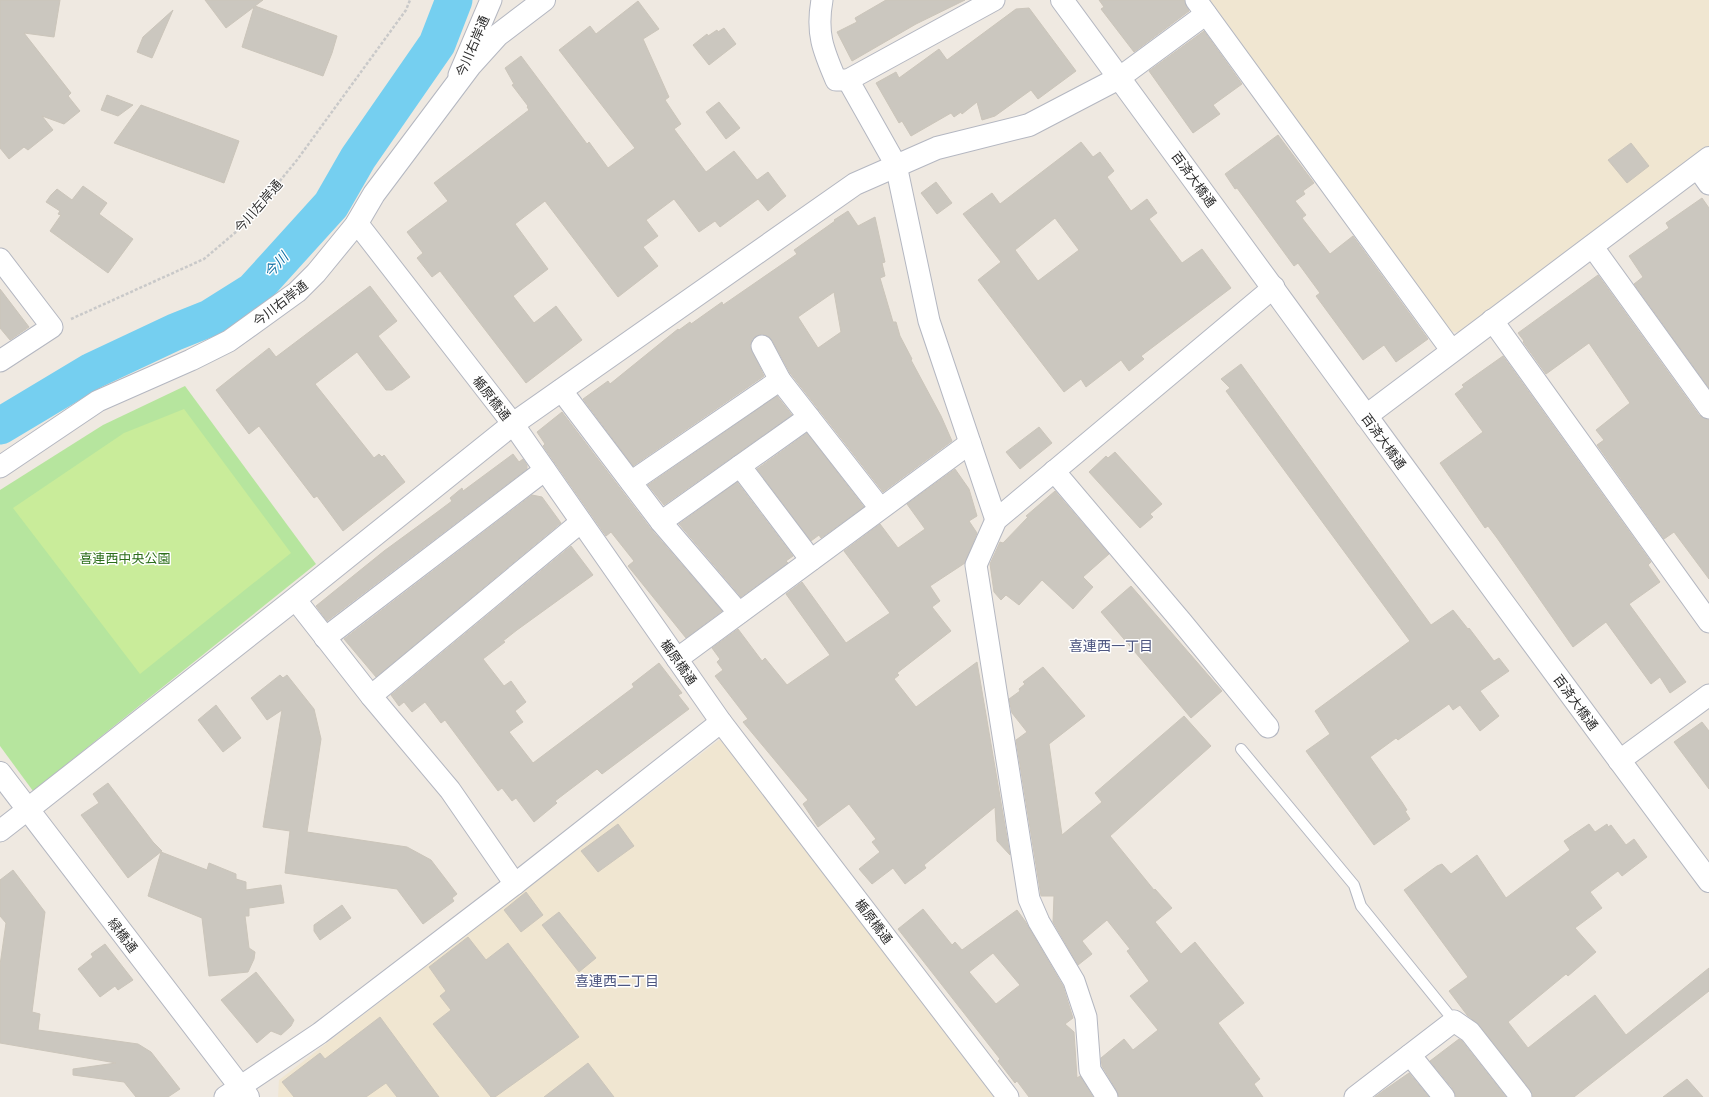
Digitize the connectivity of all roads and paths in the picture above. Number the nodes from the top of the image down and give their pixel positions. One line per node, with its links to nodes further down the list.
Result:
1 (410, 0): 18 (path, 今川左岸通)
2 (491, 0): 10 (street, 今川右岸通)
3 (544, 0): 10 (street)
4 (822, 0): 9 (street)
5 (994, 0): 9 (street)
6 (1062, 0): 8 (street, 百済大橋通)
7 (1201, 7): 8 (street); 20 (street)
8 (1119, 78): 11 (street); 16 (street, 百済大橋通)
9 (848, 80): 11 (street)
10 (456, 83): 13 (street, 今川右岸通)
11 (896, 165): 23 (street); 28 (street)
12 (1705, 170): 14 (street)
13 (356, 223): 27 (street, 楯原橋通); 30 (street, 今川右岸通)
14 (1592, 246): 17 (street); 24 (street)
15 (0, 259): 18 (street)
16 (1274, 287): 25 (street, 百済大橋通); 32 (street)
17 (1492, 320): 20 (street); 41 (street)
18 (52, 328): 21 (street)
19 (762, 346): 22 (street)
20 (1452, 351): 25 (street)
21 (0, 361)
22 (780, 380): 26 (street); 33 (street)
23 (561, 390): 27 (street); 33 (street)
24 (1709, 408)
25 (1366, 416): 49 (street, 百済大橋通)
26 (809, 417): 29 (street); 34 (street)
27 (513, 424): 31 (street, 楯原橋通); 39 (street)
28 (970, 443): 34 (street); 35 (street)
29 (740, 466): 37 (street); 38 (street)
30 (0, 467)
31 (545, 470): 36 (street, 楯原橋通); 42 (street)
32 (1054, 471): 35 (street); 47 (street)
33 (631, 482): 37 (street)
34 (880, 508): 38 (street)
35 (996, 520): 59 (street)
36 (581, 522): 43 (street, 楯原橋通); 44 (street)
37 (660, 522): 40 (street)
38 (811, 560): 40 (street)
39 (294, 599): 42 (street); 51 (street)
40 (739, 613): 43 (street)
41 (1709, 622)
42 (325, 638): 44 (street)
43 (677, 659): 46 (street, 楯原橋通)
44 (371, 696): 54 (street)
45 (1709, 696): 49 (street)
46 (721, 722): 54 (street); 58 (street, 楯原橋通)
47 (1268, 727)
48 (1241, 749): 55 (lane)
49 (1619, 761): 53 (street, 百済大橋通)
50 (0, 773): 51 (street, 緑橋通)
51 (27, 810): 52 (street); 57 (street, 緑橋通)
52 (0, 831)
53 (1709, 881)
54 (515, 884): 57 (street)
55 (1454, 1021): 56 (street); 62 (street)
56 (1410, 1055): 60 (street); 61 (street)
57 (237, 1093)
58 (1008, 1097)
59 (1107, 1097)
60 (1357, 1097)
61 (1444, 1097)
62 (1521, 1097)

